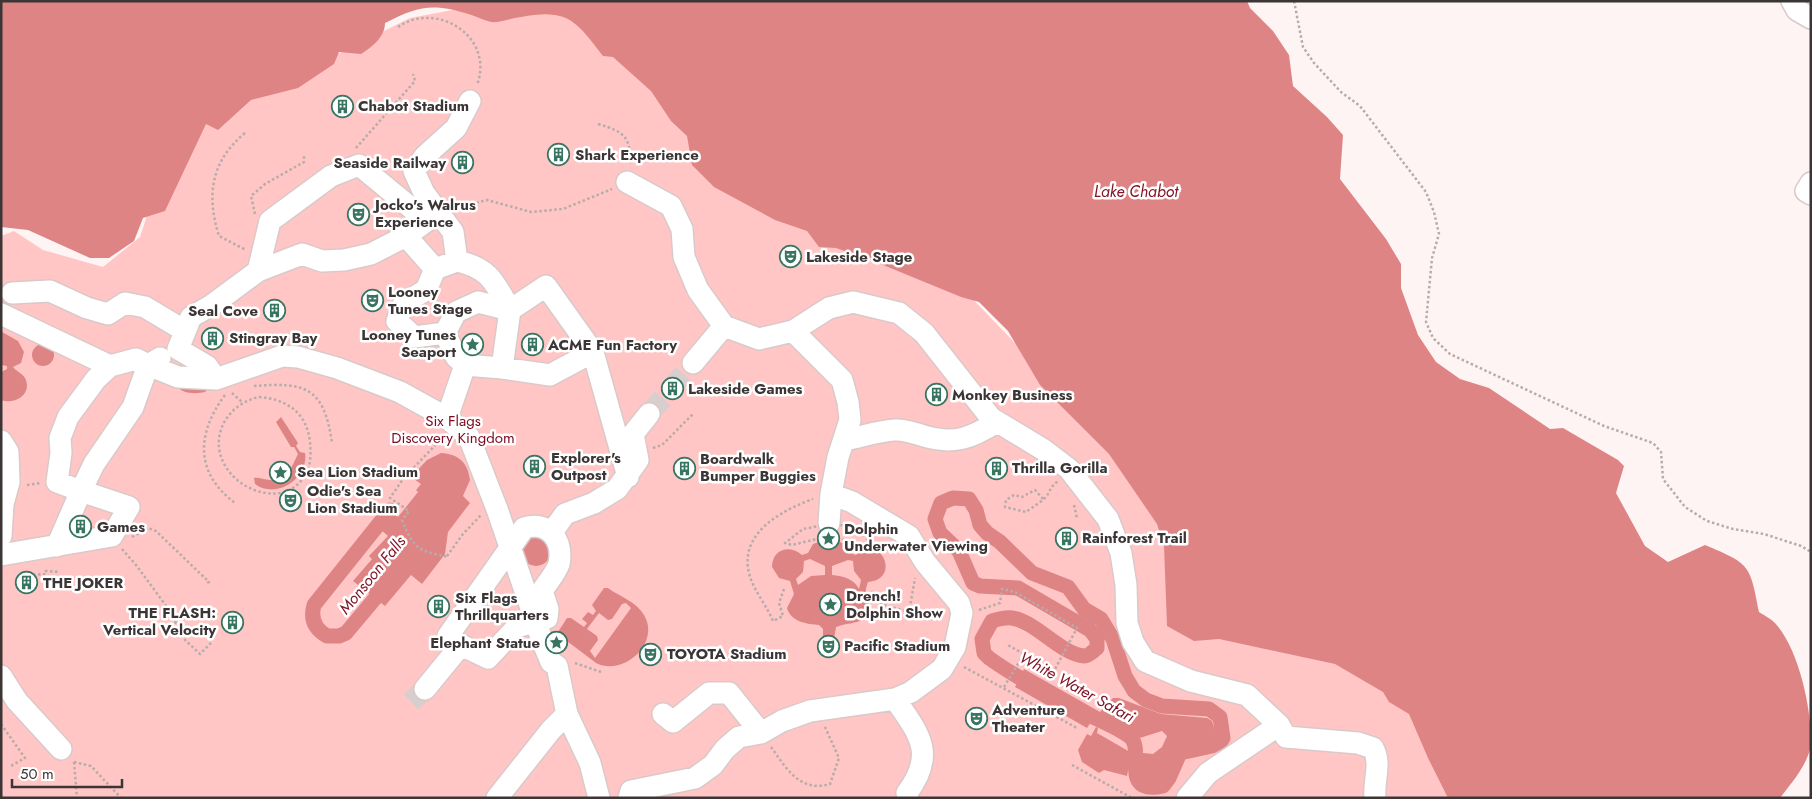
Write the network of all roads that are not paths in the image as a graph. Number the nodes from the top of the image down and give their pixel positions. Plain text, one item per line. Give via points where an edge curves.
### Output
1 (470, 101) road end
2 (627, 182) road end
3 (1811, 184) edge
4 (1811, 194) edge
5 (432, 217) junction
6 (406, 236) junction
7 (457, 261) junction
8 (435, 269) junction
9 (258, 270) junction
10 (12, 293) dead end
11 (510, 310) junction
12 (1, 314) edge
13 (724, 326) junction
14 (793, 331) junction
15 (445, 333) junction
16 (181, 340) junction
17 (592, 352) junction
18 (693, 363) tunnel mouth
19 (148, 365) junction
20 (465, 365) junction
21 (110, 366) junction
22 (502, 368) junction
23 (216, 378) junction
24 (649, 414) tunnel mouth
25 (450, 421) junction
26 (997, 422) junction
27 (845, 440) junction
28 (1, 441) edge
29 (628, 477) junction
30 (81, 491) junction
31 (831, 494) junction
32 (829, 523) dead end
33 (552, 532) junction
34 (1, 536) edge
35 (57, 546) junction
36 (509, 548) junction
37 (1, 555) edge
38 (534, 593) junction
39 (536, 622) junction
40 (461, 645) junction
41 (1, 676) edge
42 (424, 689) tunnel mouth
43 (895, 700) junction
44 (567, 714) junction
45 (663, 714) dead end
46 (1278, 725) junction
47 (761, 733) junction
48 (67, 755) road end
49 (497, 798) edge
50 (599, 798) edge
51 (629, 798) edge
52 (908, 798) edge
53 (1187, 798) edge
54 (1375, 798) edge

1 - 5 street via 456,128 425,156 414,171
2 - 13 street via 671,206 682,229 684,257 698,290
3 - 4 street via 1806,191
5 - 6 street
5 - 7 street via 453,232
5 - 9 street via 358,165 331,176 272,220
6 - 8 street
6 - 9 street via 371,254 322,260 302,254
7 - 8 street
7 - 11 street via 473,264 491,276
8 - 15 street via 426,290 404,303 397,321 414,337
9 - 16 street via 191,317
10 - 16 street via 50,291 108,314 125,303 145,306
11 - 15 street via 478,302 456,312
11 - 17 street via 546,286
11 - 22 street
12 - 21 street
13 - 14 street via 759,339
13 - 18 street
14 - 26 street via 829,308 853,302 898,313 924,334
14 - 27 street via 842,380 850,420
15 - 20 street via 456,357
16 - 19 street
16 - 23 street
17 - 22 street via 550,375
17 - 29 street
19 - 21 street via 136,359
19 - 23 street via 178,376
19 - 30 street via 133,407 94,464
20 - 22 street
20 - 25 street
21 - 30 street via 96,379 68,417 60,438 57,482
23 - 25 street via 282,356 298,357 400,392
24 - 29 street via 633,434 638,460
25 - 36 street via 469,437
26 - 27 street via 962,440 894,430
26 - 46 street via 1069,469 1108,519 1121,553 1127,623 1133,642 1145,661 1191,681 1247,696
27 - 31 street via 838,457
28 - 34 street via 8,452 10,482 3,504
29 - 33 street via 617,489 594,503 566,514
30 - 35 street
30 - 35 street via 129,507 114,538
31 - 32 street
31 - 43 street via 852,502 909,536 925,562 959,603 961,621 955,647 942,669
33 - 36 street via 534,525 524,528
33 - 38 street via 557,543 558,566
35 - 37 street
36 - 38 street
36 - 40 street via 448,636
38 - 39 street
39 - 40 street via 517,627 488,658
39 - 44 street via 551,662 557,666
40 - 42 street
41 - 48 street via 17,700
43 - 47 street via 817,710 782,720
43 - 52 street via 920,736 924,758 918,778 907,793
44 - 49 street
44 - 50 street via 590,763
45 - 47 street via 673,722 709,693 729,693
46 - 53 street via 1208,773
46 - 54 street via 1286,737 1358,743 1373,748 1378,757
47 - 51 street via 739,737 725,748 713,765 695,778 631,791

